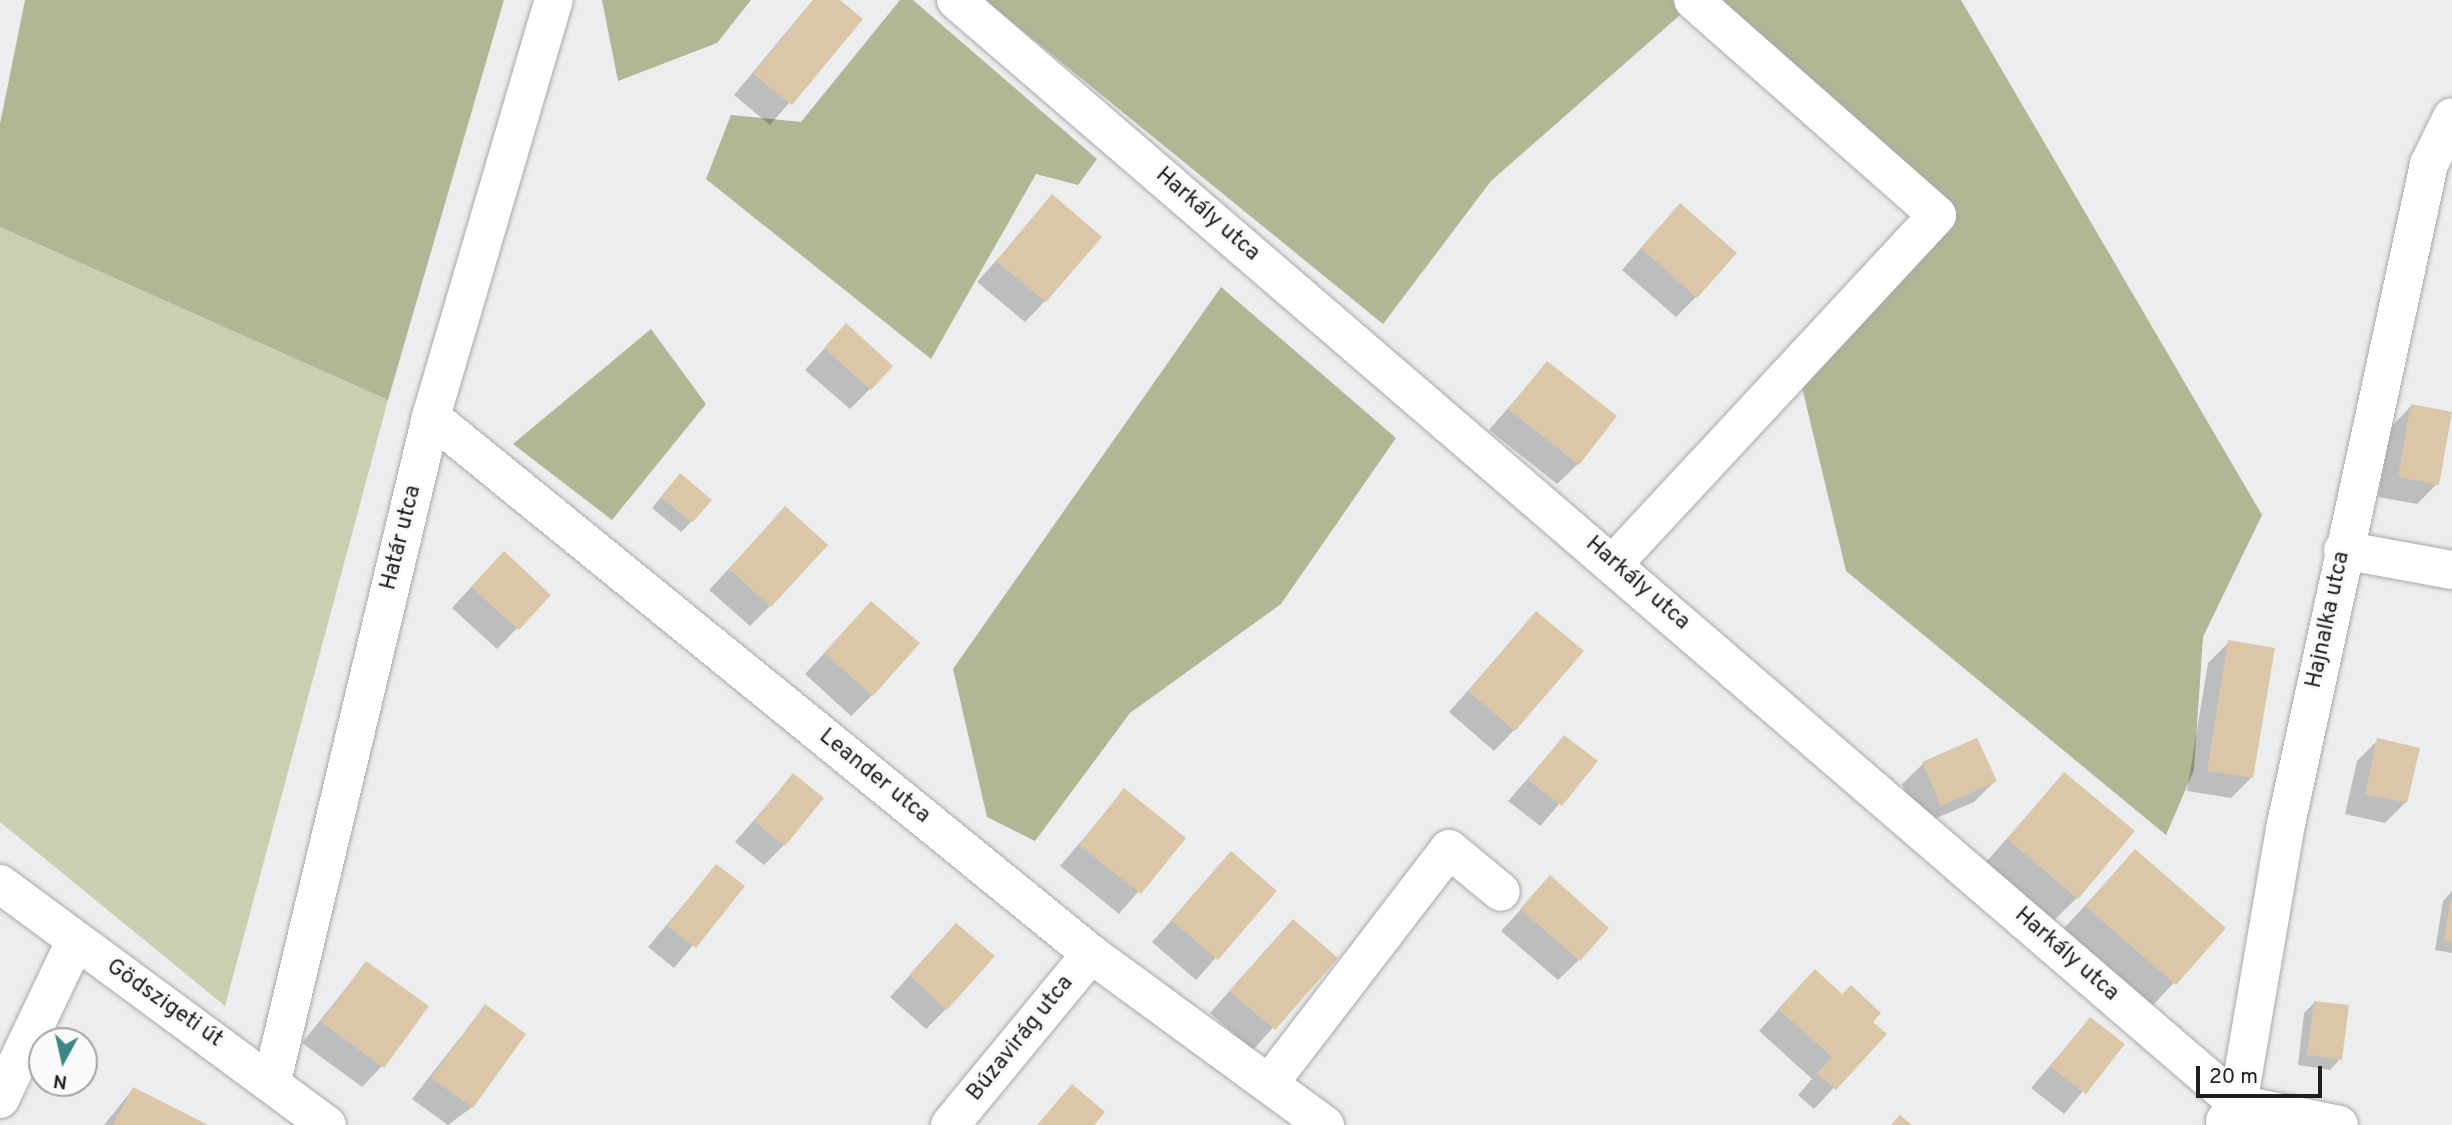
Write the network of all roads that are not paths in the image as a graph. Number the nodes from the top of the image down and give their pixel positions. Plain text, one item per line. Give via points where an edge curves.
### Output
1 (554, 0) edge
2 (956, 0) edge
3 (1693, 0) edge
4 (2452, 117) edge
5 (431, 416) junction
6 (2343, 550) junction
7 (1613, 564) junction
8 (2452, 570) edge
9 (0, 884) edge
10 (1500, 892) dead end
11 (75, 942) junction
12 (1091, 954) junction
13 (272, 1081) junction
14 (1271, 1081) junction
15 (0, 1099) edge
16 (2230, 1115) edge
17 (327, 1125) edge
18 (950, 1125) edge
19 (1325, 1125) edge
20 (2339, 1125) edge

1 - 5 street, Határ utca
2 - 7 street, Harkály utca
3 - 7 street via 1937,215
4 - 6 street, Hajnalka utca via 2429,164
5 - 12 street, Leander utca
5 - 13 street, Határ utca
6 - 8 street
6 - 16 street, Hajnalka utca
7 - 16 street, Harkály utca
9 - 11 street, Gödszigeti út
10 - 14 street via 1449,849
11 - 13 street, Gödszigeti út
11 - 15 street
12 - 14 street, Leander utca
12 - 18 street, Búzavirág utca
13 - 17 street, Gödszigeti út
14 - 19 street, Leander utca
16 - 20 street, Harkály utca

